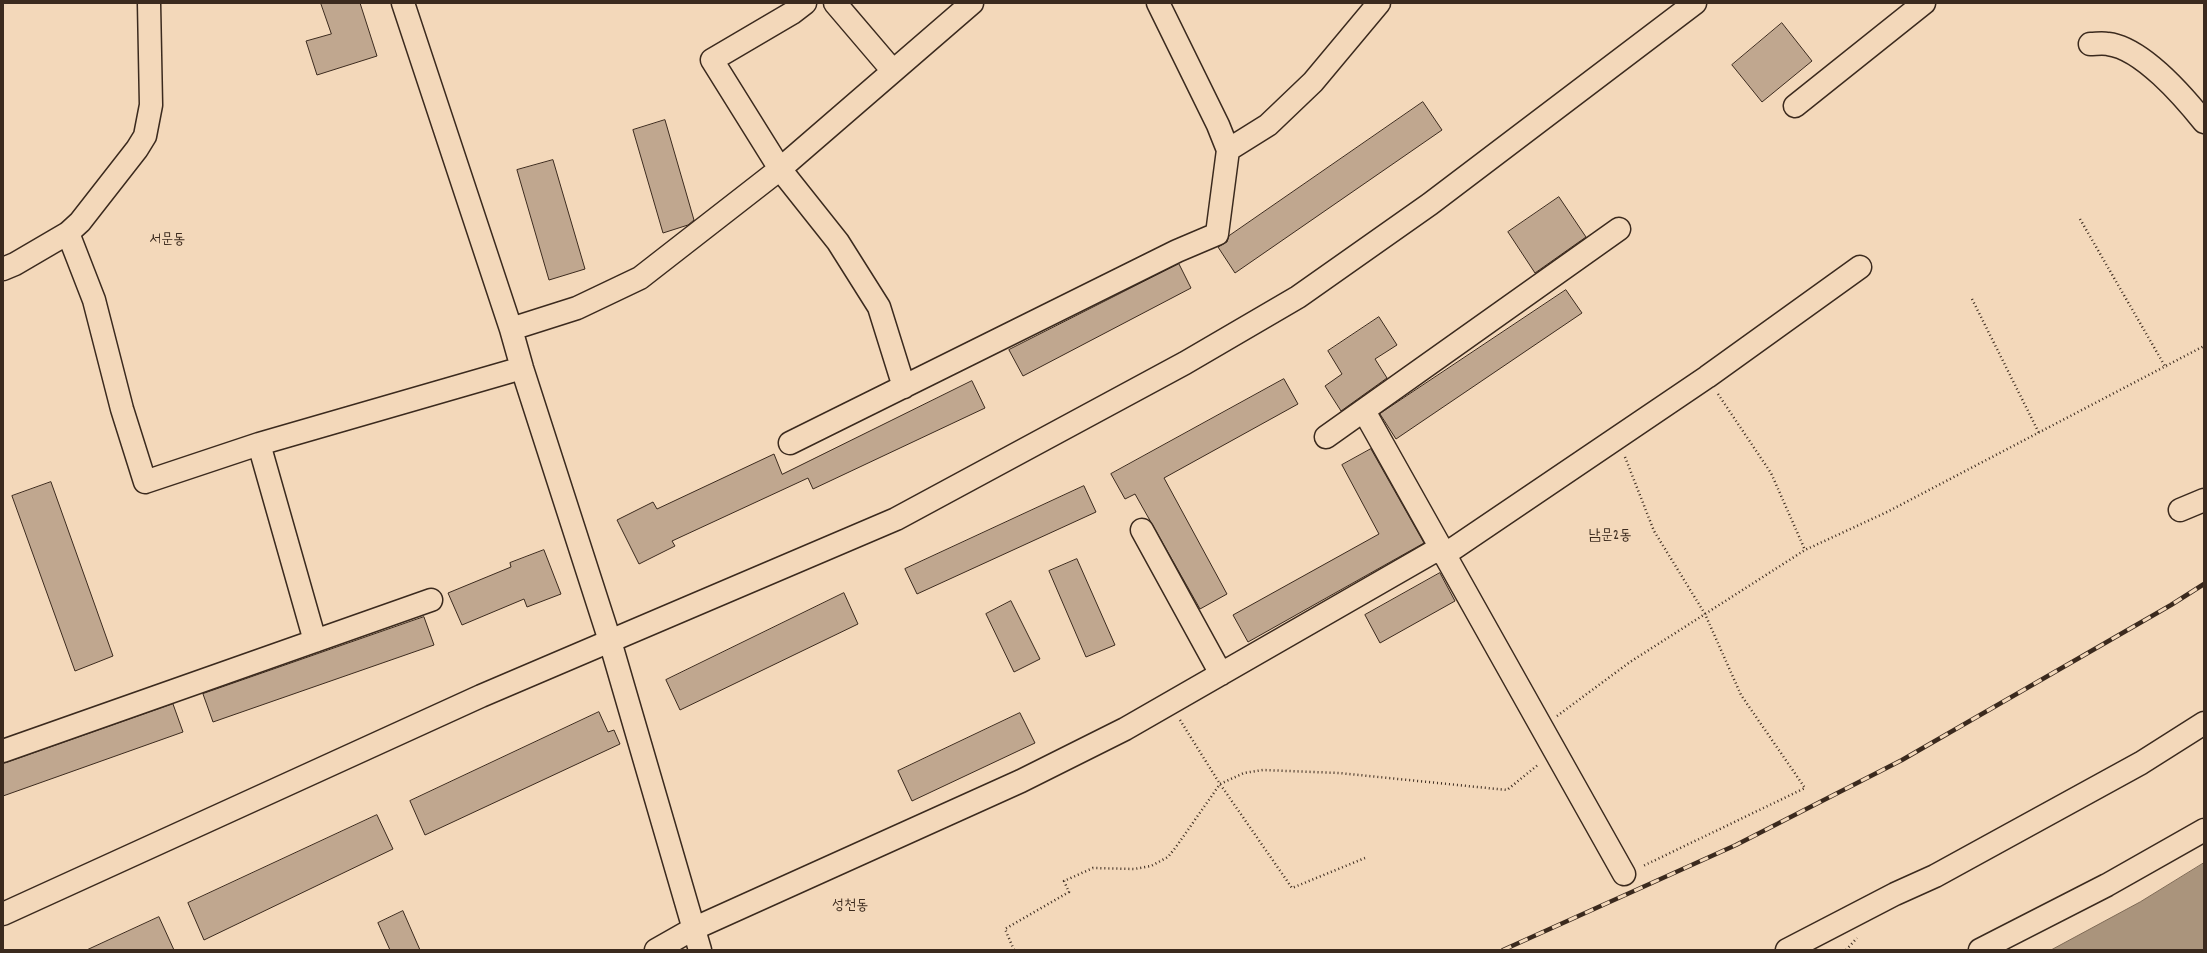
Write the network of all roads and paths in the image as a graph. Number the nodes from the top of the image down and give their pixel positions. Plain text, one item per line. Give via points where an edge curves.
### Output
1 (149, 3) edge
2 (403, 3) edge
3 (804, 3) edge
4 (835, 3) edge
5 (972, 3) edge
6 (1158, 3) edge
7 (1380, 3) edge
8 (1695, 3) edge
9 (1924, 3) edge
10 (2090, 44) dead end
11 (893, 71) junction
12 (1794, 106) dead end
13 (2204, 122) edge
14 (1228, 150) junction
15 (780, 170) junction
16 (2080, 219) dead end
17 (1619, 228) dead end
18 (68, 233) junction
19 (1860, 267) dead end
20 (3, 269) edge
21 (1972, 299) dead end
22 (511, 329) junction
23 (2204, 346) edge
24 (522, 368) junction
25 (2166, 368) junction
26 (1707, 376) junction
27 (904, 386) junction
28 (1364, 411) junction
29 (2039, 433) junction
30 (1326, 437) dead end
31 (1615, 438) junction
32 (790, 443) dead end
33 (259, 444) junction
34 (2204, 500) edge
35 (2180, 510) dead end
36 (1142, 530) dead end
37 (1805, 550) junction
38 (1442, 551) junction
39 (431, 600) dead end
40 (1705, 614) junction
41 (315, 641) junction
42 (610, 641) junction
43 (1221, 674) junction
44 (1170, 703) junction
45 (2204, 723) edge
46 (1542, 727) junction
47 (3, 751) edge
48 (1556, 751) junction
49 (1220, 784) junction
50 (2204, 830) edge
51 (1365, 858) dead end
52 (1624, 874) joint
53 (3, 914) edge
54 (693, 930) junction
55 (656, 950) edge
56 (700, 950) edge
57 (1014, 950) edge
58 (1787, 950) edge
59 (1980, 950) edge

1 - 18 street via 151,105 145,136 92,208
2 - 22 street
3 - 15 street via 792,13 712,60
4 - 11 street
5 - 11 street
6 - 14 street
7 - 14 street via 1313,82 1268,125
8 - 42 street via 1430,204 1298,297 1251,325 896,519
9 - 12 street
10 - 13 street via 2110,44 2137,55 2176,89
11 - 15 street
14 - 27 street via 1217,234 1170,254
15 - 22 street via 640,278 577,308
15 - 27 street via 838,242 879,307
16 - 25 path
17 - 28 street
18 - 20 street
18 - 33 street via 94,300 122,408 145,482
19 - 26 street
21 - 29 path
22 - 24 street
23 - 25 path
24 - 33 street
24 - 42 street
25 - 29 path
26 - 31 street
26 - 37 path via 1771,473
27 - 32 street
28 - 30 street
28 - 38 street
29 - 37 path via 1887,512
31 - 38 street
31 - 40 path via 1628,463 1654,531
33 - 41 street
34 - 35 street
36 - 43 street
37 - 40 path
38 - 43 street
38 - 46 street
39 - 41 street
40 - 46 path via 1630,662
40 - 52 path via 1741,695 1805,788
41 - 47 street
42 - 53 street via 481,696
42 - 54 street
43 - 44 street
44 - 49 path
44 - 54 street via 1125,729 1020,781
45 - 58 street via 2141,763 1935,876
46 - 48 street
48 - 49 path via 1507,790 1354,774 1263,770 1244,773
48 - 52 street
49 - 51 path via 1292,888
49 - 57 path via 1168,857 1144,868 1093,868 1064,881 1069,892 1005,929
50 - 59 street via 2108,885
54 - 55 street
54 - 56 street

